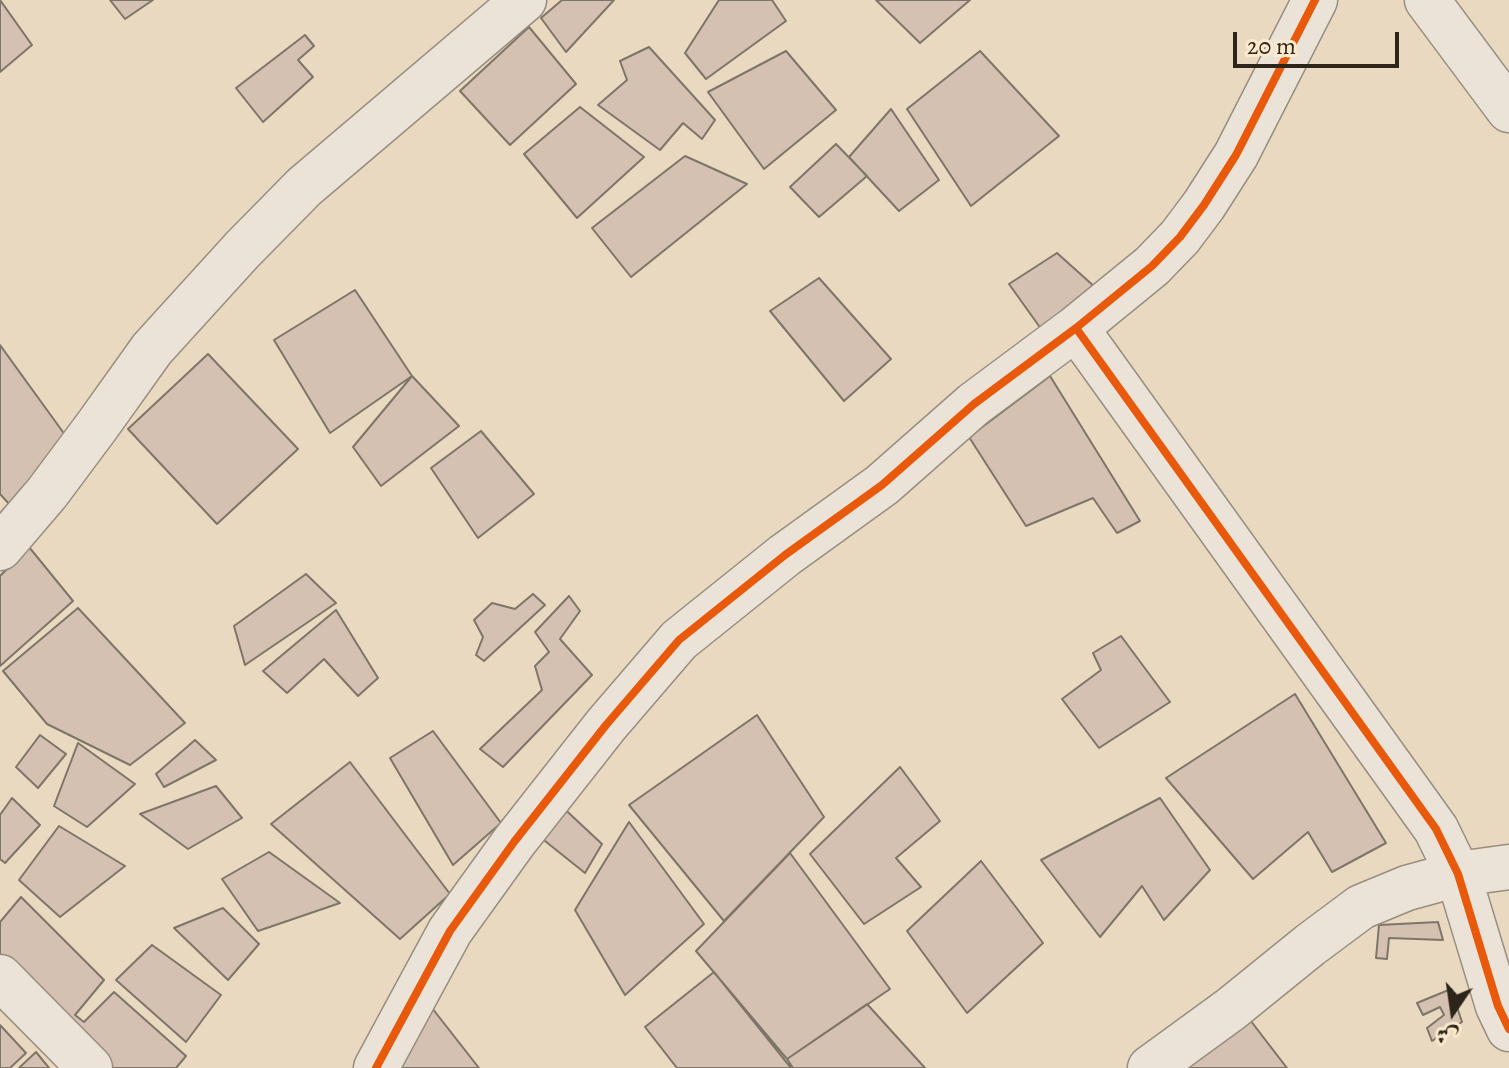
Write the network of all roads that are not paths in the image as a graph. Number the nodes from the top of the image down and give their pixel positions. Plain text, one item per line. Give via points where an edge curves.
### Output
1 (524, 0) edge
2 (1315, 0) edge
3 (1427, 0) edge
4 (1509, 110) edge
5 (1076, 328) junction
6 (0, 548) edge
7 (1509, 867) edge
8 (1458, 874) junction
9 (0, 977) edge
10 (1509, 1029) edge
11 (90, 1068) edge
12 (376, 1068) edge
13 (1150, 1068) edge

1 - 6 street via 304,187 242,250 152,349
2 - 5 street via 1242,144 1196,216 1152,266
3 - 4 street
5 - 8 street via 1436,829
5 - 12 street via 679,640 523,830 450,931
7 - 8 street
8 - 10 street
8 - 13 street via 1361,907
9 - 11 street

